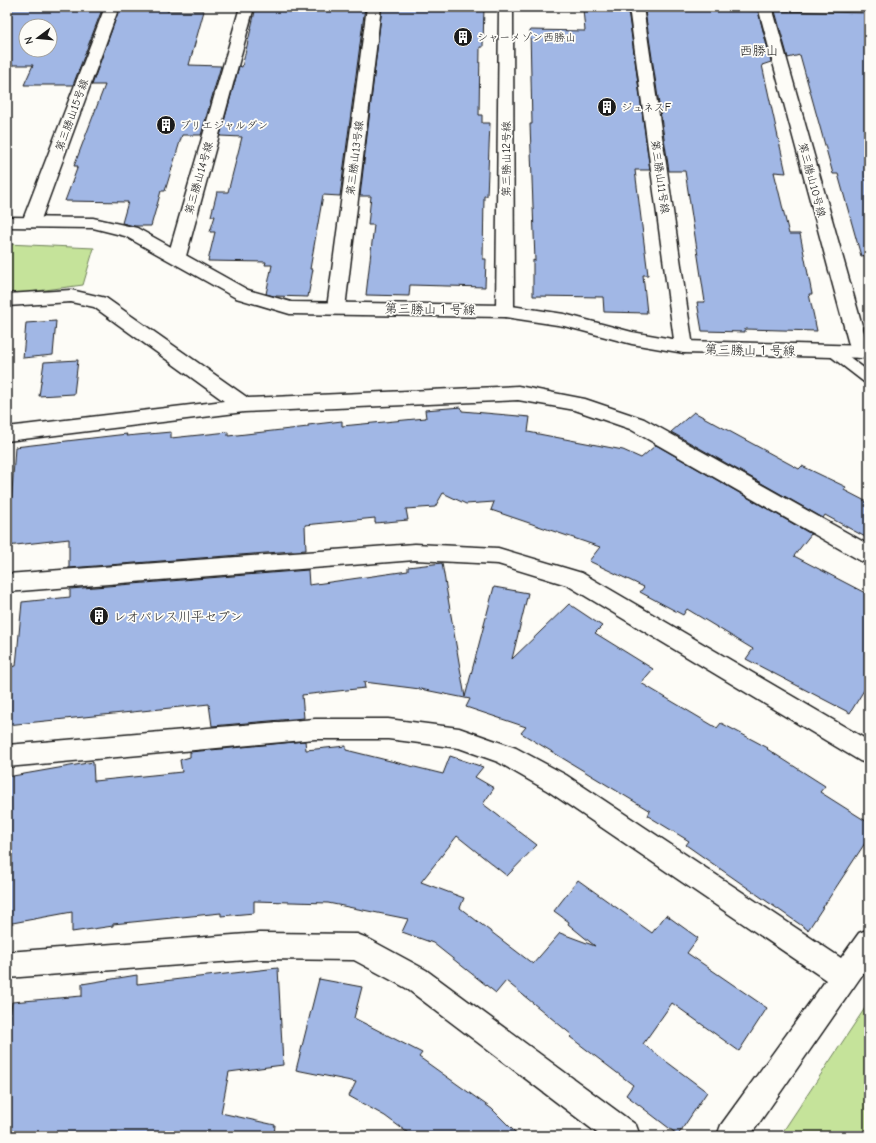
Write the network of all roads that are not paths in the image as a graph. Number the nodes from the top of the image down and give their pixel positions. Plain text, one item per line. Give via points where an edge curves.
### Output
1 (112, 7) edge
2 (247, 7) edge
3 (374, 7) edge
4 (506, 7) edge
5 (636, 7) edge
6 (765, 7) edge
7 (7, 222) edge
8 (32, 222) junction
9 (177, 256) junction
10 (7, 300) edge
11 (336, 308) junction
12 (505, 311) junction
13 (684, 347) junction
14 (834, 352) junction
15 (864, 352) edge
16 (869, 379) edge
17 (244, 405) junction
18 (7, 434) edge
19 (869, 555) edge
20 (7, 583) edge
21 (869, 754) edge
22 (7, 756) edge
23 (869, 942) edge
24 (7, 965) edge
25 (845, 977) junction
26 (625, 1136) edge
27 (732, 1136) edge

1 - 8 street, 第三勝山15号線
2 - 9 street, 第三勝山14号線
3 - 11 street, 第三勝山13号線
4 - 12 street, 第三勝山12号線
5 - 13 street, 第三勝山11号線
6 - 15 street, 第三勝山10号線
7 - 8 street, 第三勝山１号線
8 - 9 street, 第三勝山１号線 via 93,223 131,232
9 - 11 street, 第三勝山１号線 via 198,271 242,294 290,308
10 - 17 street via 71,296 100,302
11 - 12 street, 第三勝山１号線
12 - 13 street, 第三勝山１号線 via 564,320 632,338
13 - 14 street, 第三勝山１号線
14 - 15 street, 第三勝山１号線
14 - 16 lane
17 - 18 street
17 - 19 street via 518,393 578,404 637,424
20 - 21 street via 415,552 498,556 574,579
22 - 25 street via 315,729 388,729 459,738 507,756 557,783
23 - 25 street
24 - 26 street via 260,946 357,947 416,979
25 - 27 street

